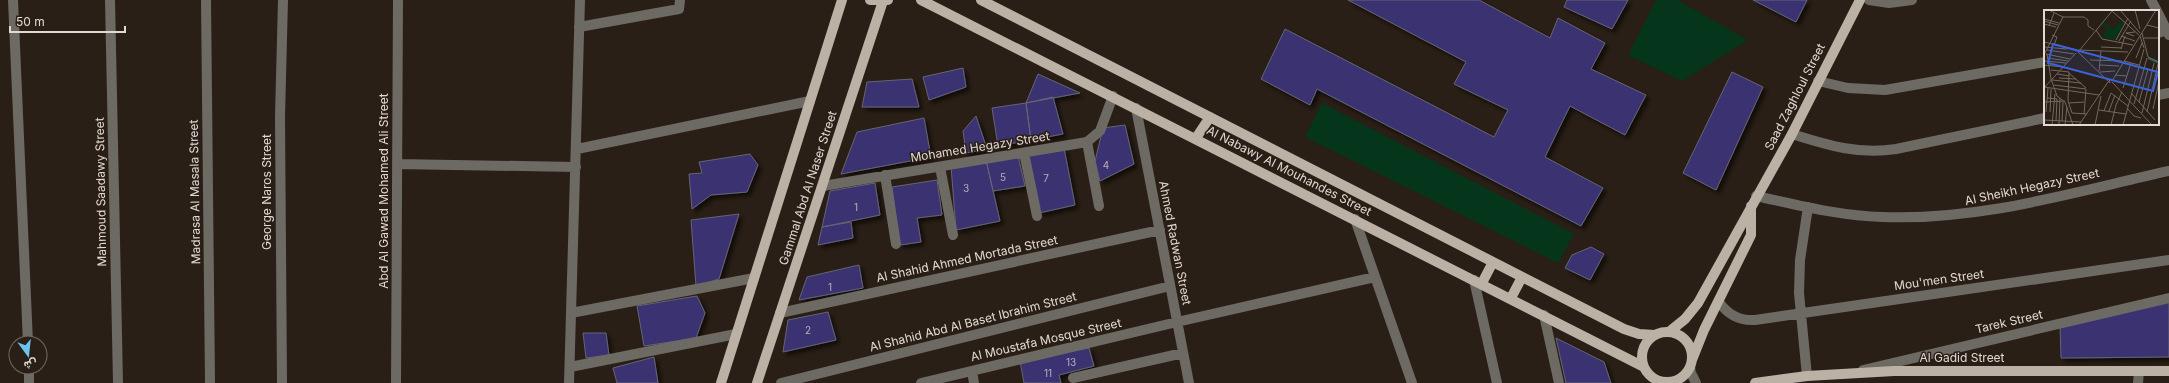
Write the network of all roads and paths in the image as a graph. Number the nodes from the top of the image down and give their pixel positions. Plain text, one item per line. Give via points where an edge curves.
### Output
1 (13, 0) edge
2 (110, 0) edge
3 (206, 0) edge
4 (283, 0) edge
5 (398, 0) edge
6 (580, 0) edge
7 (680, 0) edge
8 (842, 0) edge
9 (870, 0) edge
10 (921, 0) edge
11 (981, 0) edge
12 (1860, 0) edge
13 (1869, 0) edge
14 (1912, 0) edge
15 (2151, 0) edge
16 (886, 1) edge
17 (2157, 10) edge
18 (2159, 14) edge
19 (579, 27) junction
20 (2166, 32) edge
21 (2044, 62) edge
22 (1818, 82) junction
23 (2169, 93) edge
24 (2159, 95) edge
25 (1113, 96) junction
26 (810, 100) junction
27 (1136, 108) junction
28 (1210, 117) junction
29 (2044, 118) edge
30 (1792, 134) junction
31 (1196, 138) junction
32 (1087, 142) junction
33 (576, 149) junction
34 (1024, 153) junction
35 (397, 164) junction
36 (576, 167) junction
37 (940, 167) junction
38 (2169, 171) edge
39 (885, 175) junction
40 (823, 186) junction
41 (1756, 196) junction
42 (1099, 206) dead end
43 (1751, 206) junction
44 (1808, 207) junction
45 (1037, 216) dead end
46 (1355, 219) junction
47 (1160, 230) junction
48 (952, 235) dead end
49 (896, 244) dead end
50 (2169, 260) edge
51 (1493, 262) junction
52 (1375, 277) junction
53 (1522, 277) junction
54 (754, 278) junction
55 (1478, 282) junction
56 (1170, 286) junction
57 (1511, 298) junction
58 (2169, 298) edge
59 (1719, 302) junction
60 (571, 313) junction
61 (780, 313) junction
62 (1800, 314) junction
63 (1544, 315) junction
64 (1177, 322) junction
65 (1669, 332) junction
66 (736, 334) junction
67 (28, 335) edge
68 (1654, 336) junction
69 (1183, 354) junction
70 (570, 367) junction
71 (1645, 369) junction
72 (972, 371) junction
73 (1688, 371) edge
74 (2139, 371) junction
75 (2169, 371) edge
76 (1855, 372) junction
77 (1807, 376) junction
78 (1073, 378) dead end
79 (118, 383) edge
80 (210, 383) edge
81 (282, 383) edge
82 (396, 383) edge
83 (569, 383) edge
84 (721, 383) edge
85 (757, 383) edge
86 (781, 383) edge
87 (921, 383) edge
88 (974, 383) edge
89 (1189, 383) edge
90 (1412, 383) edge
91 (1497, 383) edge
92 (1559, 383) edge
93 (1647, 383) edge
94 (1696, 383) edge
95 (1755, 383) edge
96 (2138, 383) edge

1 - 67 street
2 - 79 street, Mahmoud Saadawy Street
3 - 80 street, Madrasa Al Masala Street
4 - 81 street, George Naros Street via 280,117
5 - 35 street, Abd Al Gawad Mohamed Ali Street
6 - 19 street
7 - 19 street via 679,9
8 - 26 main road, Gammal Abd Al Naser Street
9 - 16 main road
10 - 25 main road, Al Nabawy Al Mouhandes Street
11 - 28 main road, Al Nabawy Al Mouhandes Street
12 - 22 main road, Saad Zaghloul Street
13 - 14 street via 1889,3
15 - 17 street
16 - 40 main road, Gammal Abd Al Naser Street
18 - 20 street
19 - 33 street
21 - 22 street via 1885,90 1848,88
22 - 30 main road, Saad Zaghloul Street
23 - 24 street
25 - 27 main road, Al Nabawy Al Mouhandes Street
25 - 32 street via 1100,131
26 - 33 street
26 - 54 main road, Gammal Abd Al Naser Street
27 - 31 main road, Al Nabawy Al Mouhandes Street
27 - 47 street, Ahmed Radwan Street
28 - 31 main road
28 - 51 main road, Al Nabawy Al Mouhandes Street
29 - 30 street via 1872,152 1842,149
30 - 41 main road, Saad Zaghloul Street
31 - 46 main road, Al Nabawy Al Mouhandes Street
32 - 34 street, Mohamed Hegazy Street
32 - 42 street
33 - 36 street
34 - 37 street, Mohamed Hegazy Street
34 - 45 street
35 - 36 street
35 - 82 street, Abd Al Gawad Mohamed Ali Street
36 - 60 street
37 - 39 street, Mohamed Hegazy Street
37 - 48 street
38 - 44 street, Al Sheikh Hegazy Street via 2009,207 1949,216 1848,215
39 - 40 street, Mohamed Hegazy Street
39 - 49 street
40 - 61 main road, Gammal Abd Al Naser Street
41 - 43 main road, Saad Zaghloul Street
41 - 44 street, Al Sheikh Hegazy Street
43 - 59 main road, Saad Zaghloul Street via 1751,235
43 - 65 main road, Saad Zaghloul Street via 1698,303 1685,319
44 - 62 street via 1800,260
46 - 52 street
46 - 55 main road, Al Nabawy Al Mouhandes Street
47 - 56 street, Ahmed Radwan Street
47 - 61 street, Al Shahid Ahmed Mortada Street
50 - 62 street, Mou'men Street
51 - 53 main road, Al Nabawy Al Mouhandes Street
51 - 55 main road
52 - 64 street, Al Moustafa Mosque Street
52 - 90 street
53 - 57 main road
53 - 68 main road, Al Nabawy Al Mouhandes Street via 1624,329
54 - 60 street
54 - 66 main road, Gammal Abd Al Naser Street
55 - 57 main road, Al Nabawy Al Mouhandes Street
55 - 91 street
56 - 64 street, Ahmed Radwan Street
56 - 86 street, Al Shahid Abd Al Baset Ibrahim Street
57 - 63 main road, Al Nabawy Al Mouhandes Street
58 - 76 street, Tarek Street
59 - 62 street, Mou'men Street via 1729,314 1748,321
59 - 73 main road, Saad Zaghloul Street via 1704,330
60 - 70 street
61 - 85 main road, Gammal Abd Al Naser Street
62 - 77 street
63 - 71 main road, Al Nabawy Al Mouhandes Street
63 - 92 street
64 - 69 street, Ahmed Radwan Street
64 - 72 street, Al Moustafa Mosque Street
65 - 68 main road
65 - 73 main road via 1677,334 1689,344
66 - 70 street
66 - 84 main road, Gammal Abd Al Naser Street
68 - 71 main road via 1648,340 1642,353
69 - 78 street
69 - 89 street, Ahmed Radwan Street
70 - 83 street
71 - 73 main road via 1650,376 1662,382 1675,381
71 - 93 main road
72 - 87 street, Al Moustafa Mosque Street
72 - 88 street
73 - 94 street
74 - 75 main road, Al Gadid Street
74 - 76 main road, Al Gadid Street
74 - 96 street
76 - 77 main road, Al Gadid Street
77 - 95 main road, Al Gadid Street

